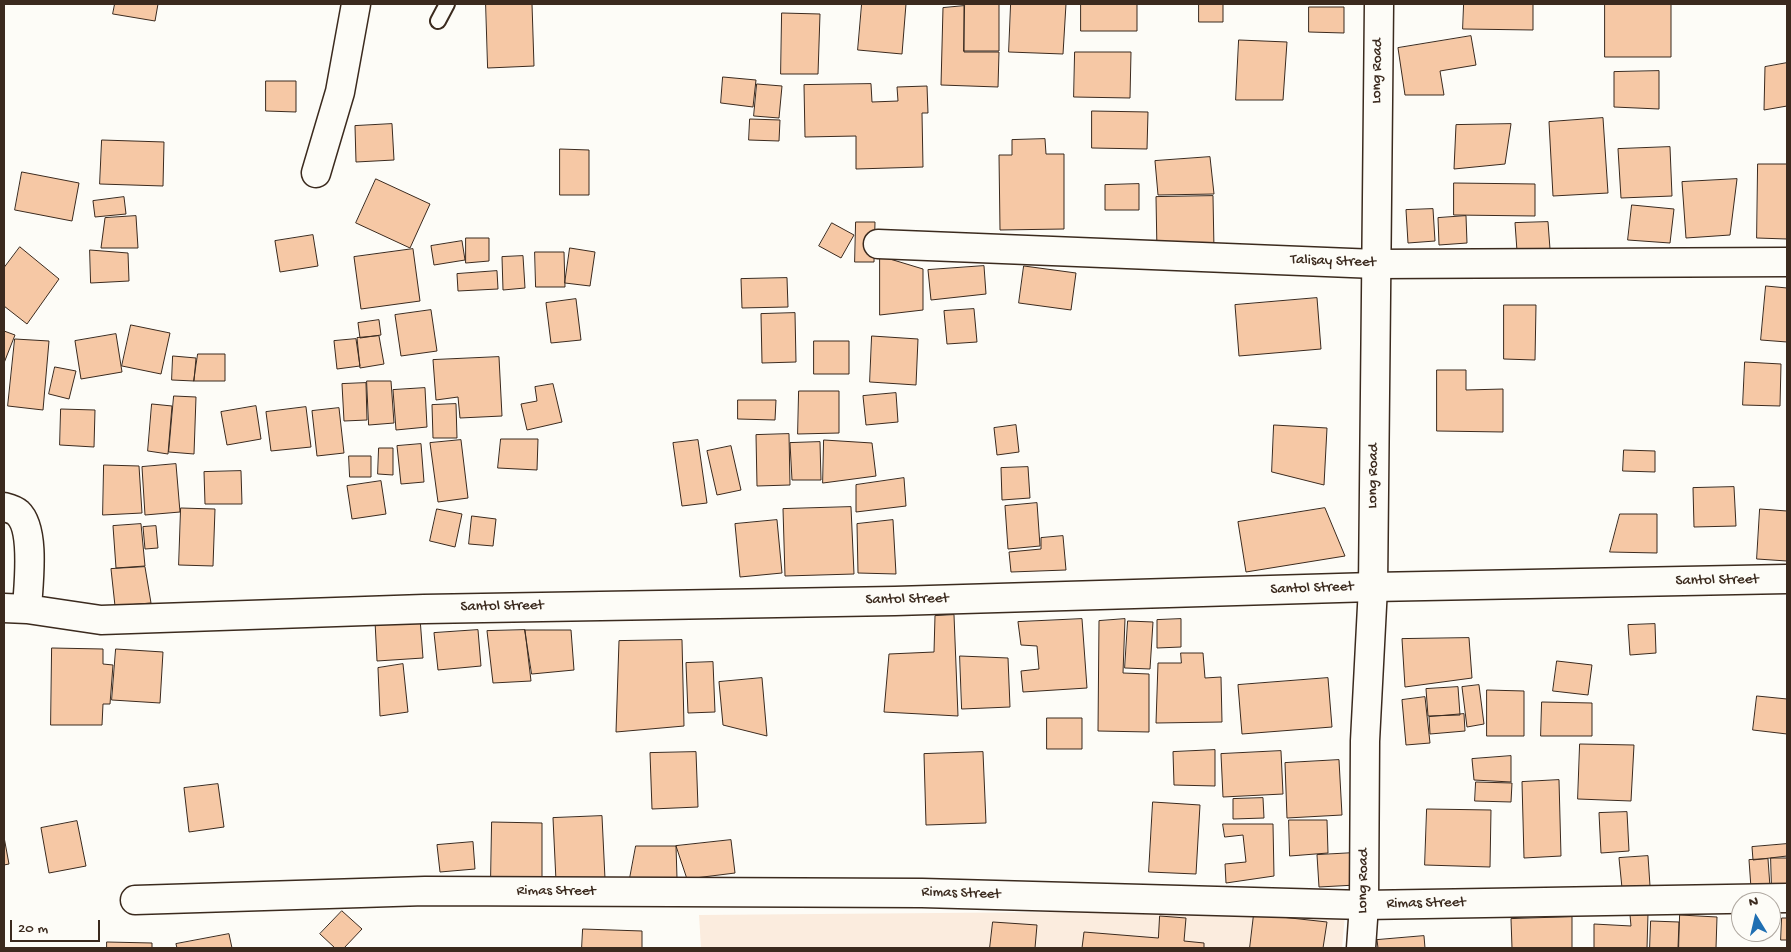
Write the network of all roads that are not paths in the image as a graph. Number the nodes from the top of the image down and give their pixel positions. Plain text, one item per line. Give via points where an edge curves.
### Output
1 (356, 4) edge
2 (447, 4) edge
3 (1379, 4) edge
4 (438, 21) dead end
5 (316, 173) dead end
6 (878, 244) dead end
7 (1787, 262) edge
8 (1376, 264) junction
9 (4, 507) edge
10 (1787, 579) edge
11 (1373, 587) junction
12 (15, 609) edge
13 (1787, 898) edge
14 (135, 900) dead end
15 (1364, 906) junction
16 (1361, 948) edge

1 - 5 street via 340,92
2 - 4 lane
3 - 8 street, Long Road
6 - 8 street, Talisay Street
7 - 8 street, Talisay Street
8 - 11 street, Long Road
9 - 12 street, Santol Street via 18,512 26,527 29,552
10 - 11 street, Santol Street
11 - 12 street, Santol Street via 895,601 424,608 101,620
11 - 15 street, Long Road via 1365,741
13 - 15 street, Rimas Street
14 - 15 street, Rimas Street via 424,891 932,893
15 - 16 street, Long Road

